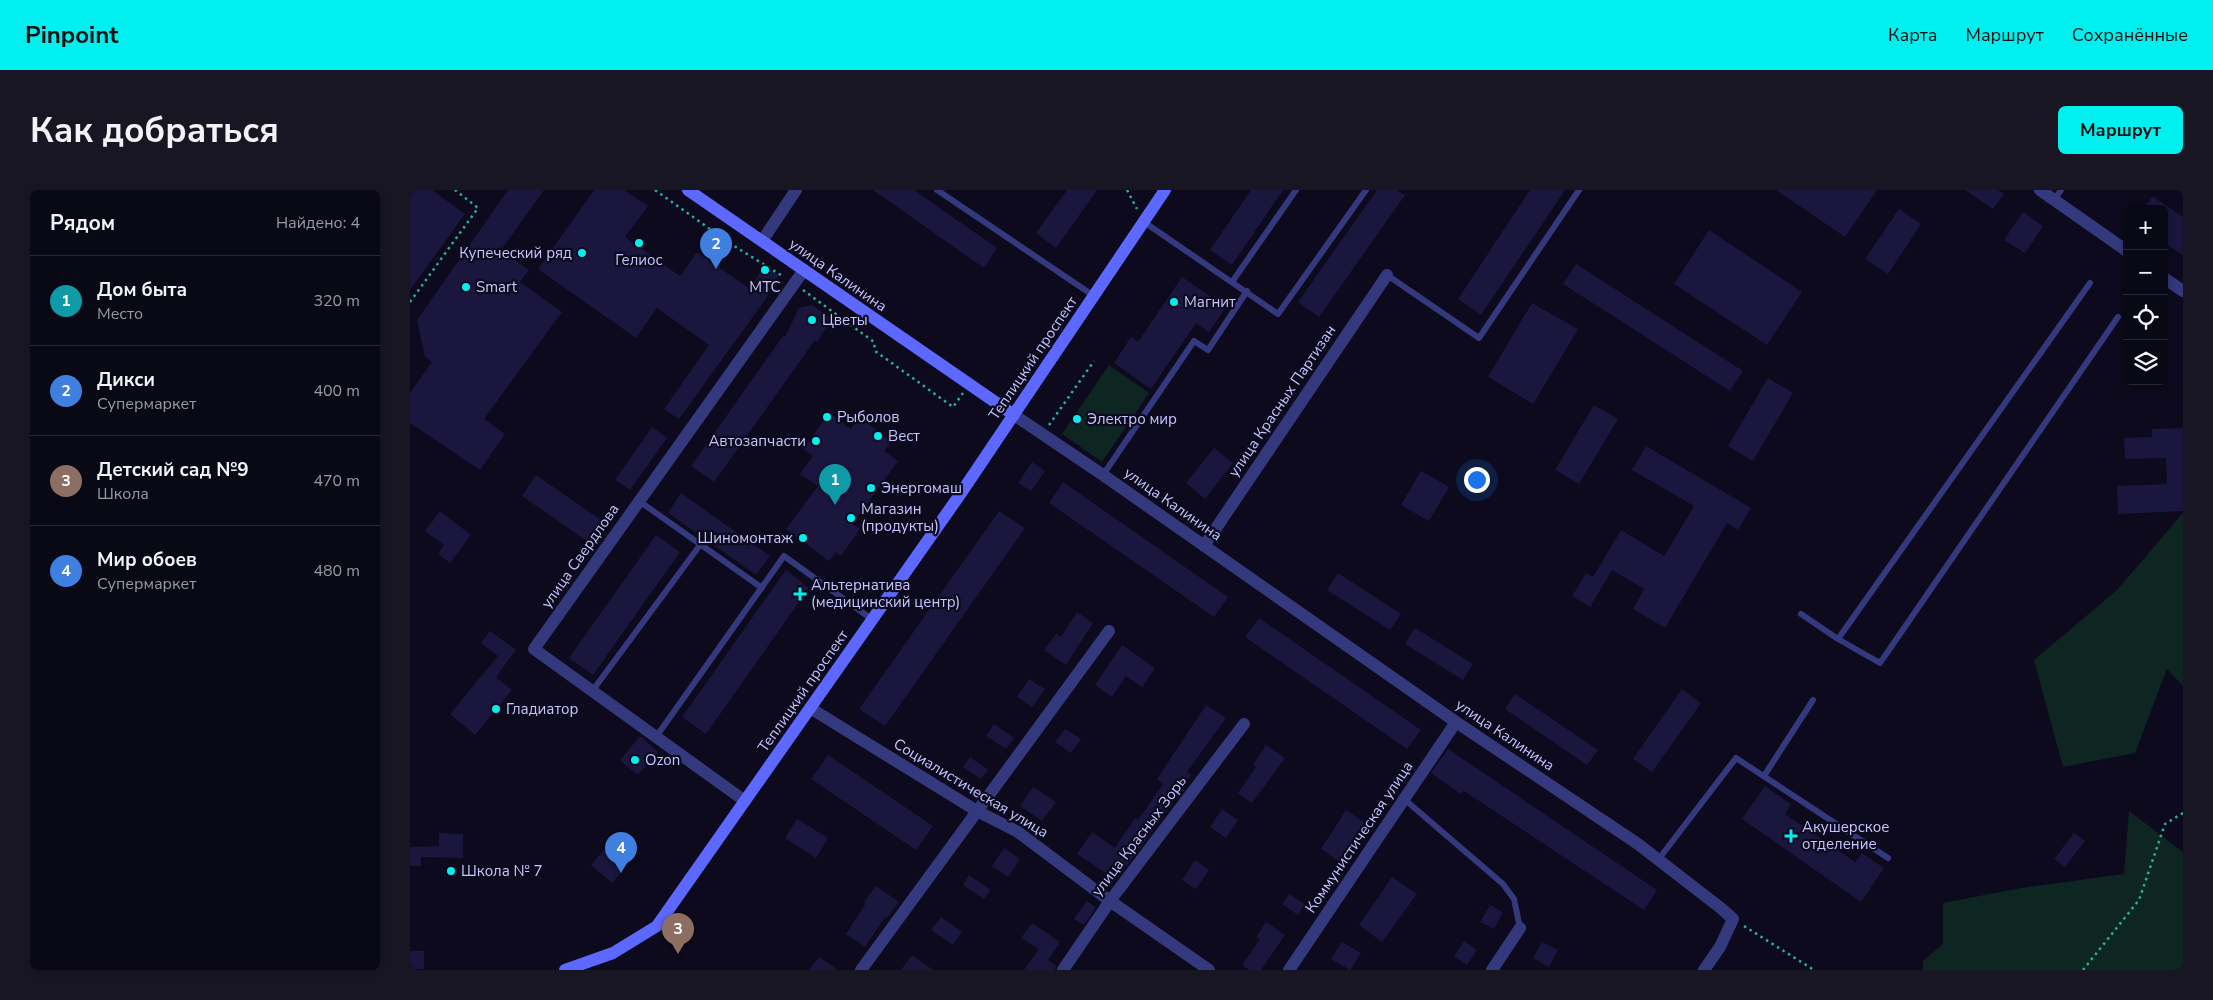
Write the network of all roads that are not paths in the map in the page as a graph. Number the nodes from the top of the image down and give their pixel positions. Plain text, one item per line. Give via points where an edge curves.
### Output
1 (688, 190) edge
2 (796, 190) edge
3 (937, 190) edge
4 (1165, 190) edge
5 (1296, 190) edge
6 (1366, 190) edge
7 (1579, 190) edge
8 (2040, 190) edge
9 (2057, 195) edge
10 (1144, 222) junction
11 (762, 241) junction
12 (2126, 250) edge
13 (804, 270) junction
14 (1387, 275) joint
15 (2168, 281) edge
16 (1232, 282) junction
17 (2090, 283) dead end
18 (1247, 291) junction
19 (2183, 291) edge
20 (1094, 296) junction
21 (2118, 317) dead end
22 (1014, 415) junction
23 (1103, 475) junction
24 (639, 501) junction
25 (700, 544) junction
26 (1204, 546) junction
27 (762, 588) junction
28 (1801, 614) dead end
29 (872, 620) junction
30 (1109, 631) dead end
31 (1838, 639) junction
32 (593, 690) junction
33 (1813, 700) dead end
34 (810, 708) junction
35 (1456, 722) junction
36 (1244, 724) dead end
37 (656, 737) junction
38 (1764, 776) junction
39 (1404, 799) junction
40 (744, 801) junction
41 (978, 811) junction
42 (1888, 858) dead end
43 (1658, 860) junction
44 (1110, 901) junction
45 (1520, 928) joint
46 (565, 970) edge
47 (861, 970) edge
48 (1063, 970) edge
49 (1209, 970) edge
50 (1288, 970) edge
51 (1492, 970) edge
52 (1704, 970) edge

1 - 11 main road, улица Калинина
2 - 11 street
3 - 20 lane
4 - 10 main road, Теплицкий проспект
5 - 16 lane
6 - 18 lane via 1278,314
7 - 14 lane via 1479,338
8 - 9 street
9 - 12 street
10 - 16 lane
10 - 20 main road, Теплицкий проспект
11 - 13 main road, улица Калинина
13 - 22 main road, улица Калинина
13 - 24 street, улица Свердлова
14 - 26 street, улица Красных Партизан
15 - 19 street
16 - 18 lane
17 - 31 lane
18 - 23 lane via 1208,350 1194,341
20 - 22 main road, Теплицкий проспект
21 - 31 lane via 1880,663
22 - 23 street, улица Калинина
22 - 29 main road, Теплицкий проспект
23 - 26 street, улица Калинина
24 - 25 lane
24 - 32 street, улица Свердлова via 534,649
25 - 27 lane
25 - 32 lane
26 - 35 street, улица Калинина
27 - 29 lane via 784,556
27 - 37 lane
28 - 31 lane
29 - 34 main road, Теплицкий проспект
30 - 41 street
32 - 37 street, улица Свердлова
33 - 38 lane
34 - 40 main road, Теплицкий проспект
34 - 41 street, Социалистическая улица
35 - 39 street, Коммунистическая улица
35 - 43 street, улица Калинина
36 - 44 street, улица Красных Зорь
37 - 40 street, улица Свердлова
38 - 42 lane
38 - 43 lane via 1736,758
39 - 45 lane via 1504,884 1514,899
39 - 50 street, Коммунистическая улица
40 - 46 main road, Теплицкий проспект via 657,926 613,953
41 - 44 street, Социалистическая улица via 1018,832
41 - 47 street
43 - 52 street, улица Калинина via 1733,919
44 - 48 street, улица Красных Зорь
44 - 49 street, Социалистическая улица
45 - 51 street

